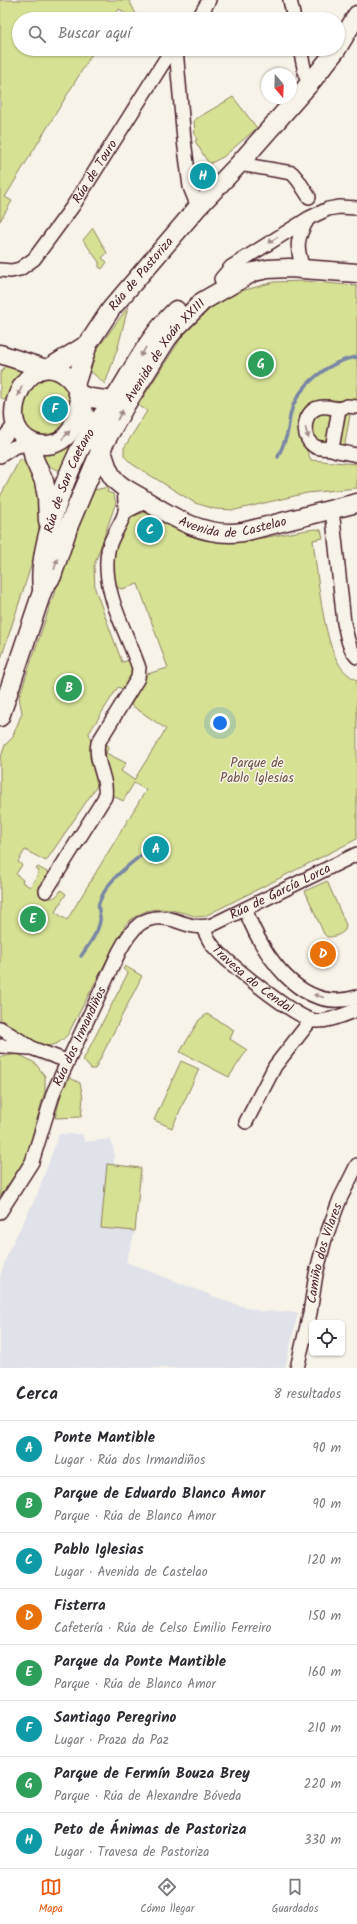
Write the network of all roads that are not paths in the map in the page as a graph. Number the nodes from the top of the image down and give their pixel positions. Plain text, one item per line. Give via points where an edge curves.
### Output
1 (209, 0) edge
2 (290, 0) edge
3 (202, 12) edge
4 (293, 12) edge
5 (357, 15) edge
6 (345, 35) edge
7 (168, 56) edge
8 (177, 56) edge
9 (302, 56) edge
10 (331, 56) edge
11 (311, 82) junction
12 (239, 164) junction
13 (309, 197) dead end
14 (198, 207) junction
15 (357, 208) edge
16 (309, 218) junction
17 (249, 255) junction
18 (303, 268) junction
19 (0, 270) edge
20 (357, 273) edge
21 (250, 274) junction
22 (221, 279) junction
23 (88, 344) junction
24 (0, 354) edge
25 (47, 368) junction
26 (78, 393) junction
27 (113, 401) junction
28 (0, 408) edge
29 (357, 408) edge
30 (339, 409) junction
31 (15, 424) junction
32 (90, 433) junction
33 (31, 443) junction
34 (332, 448) junction
35 (0, 449) edge
36 (101, 449) junction
37 (357, 455) edge
38 (0, 456) edge
39 (39, 468) junction
40 (77, 482) junction
41 (121, 485) junction
42 (147, 501) junction
43 (357, 504) edge
44 (332, 509) junction
45 (125, 512) junction
46 (57, 535) junction
47 (357, 657) edge
48 (0, 717) edge
49 (357, 854) edge
50 (46, 891) dead end
51 (245, 909) junction
52 (202, 928) junction
53 (357, 997) edge
54 (357, 1010) edge
55 (311, 1020) junction
56 (0, 1028) edge
57 (0, 1046) edge
58 (30, 1048) junction
59 (0, 1052) edge
60 (67, 1061) junction
61 (246, 1122) dead end
62 (357, 1165) edge
63 (0, 1212) edge
64 (297, 1368) edge

1 - 3 street
2 - 4 street
5 - 6 street, Rúa de Pastoriza
7 - 19 street, Rúa de Touro via 72,206 34,259 20,270
8 - 14 street via 190,187
9 - 11 street via 306,77
10 - 11 street, Rúa de Pastoriza
11 - 12 street, Rúa de Pastoriza
12 - 13 street via 292,173
12 - 14 street, Rúa de Pastoriza
14 - 23 street, Rúa de Pastoriza via 134,280
15 - 16 street via 334,208
16 -> 17 street
16 - 18 street via 298,240 298,253
17 - 21 street
17 - 22 street via 231,267
18 - 20 street, Avenida de Xoán XXIII
18 - 21 street, Avenida de Xoán XXIII via 279,268
21 - 22 street, Avenida de Xoán XXIII
36 -> 21 street, Avenida de Xoán XXIII via 125,406 175,329 203,301
22 -> 27 street, Avenida de Xoán XXIII via 200,290 165,321
23 - 25 street, Rúa de Pastoriza
23 - 26 street, Rúa de Pastoriza
24 - 25 street
25 - 26 street via 67,376
25 -> 31 street via 28,378 19,393 14,413
26 - 27 street via 90,398
26 - 32 street
33 -> 26 street via 52,445 63,439 74,426
27 - 32 street, Avenida de Xoán XXIII
28 - 31 street
29 - 30 street via 347,406
30 - 34 street
30 -> 34 street via 322,406 315,409 306,420 305,432 310,442 317,447
31 - 33 street
31 - 35 street via 3,439
32 - 36 street
32 - 40 street, Rúa de San Caetano via 79,450
33 - 38 street via 14,447
33 - 39 street via 34,459
34 - 37 street
36 - 40 street, Rúa de San Caetano
36 - 41 street via 106,466
39 - 40 street
39 - 46 street
40 - 41 street via 102,481
40 - 46 street, Rúa de San Caetano
41 - 42 street, Avenida de Castelao
41 - 45 street
42 - 44 street, Avenida de Castelao via 188,525 227,533 252,530
42 - 45 street
43 - 44 street, Avenida de Castelao
44 - 47 street via 344,624 348,641
45 - 50 street via 110,544 106,563 112,596 139,668 138,678 96,750 106,789 105,796
46 - 48 street, Rúa de San Caetano via 52,576 43,588
49 - 51 street, Rúa de García Lorca
51 - 52 street, Rúa de García Lorca
53 -> 51 street via 339,1000 315,996 290,981 270,958
52 - 55 street, Travesa do Cendal via 212,945 232,965 262,989
52 - 60 street, Rúa dos Irmandiños via 157,918 137,925 128,934
54 - 55 street via 322,1021
55 - 61 street via 275,1066
56 - 58 street
57 - 58 street
58 - 59 street
58 - 60 street
60 - 63 street, Rúa dos Irmandiños via 54,1091 32,1162
62 - 64 street, Camiño dos Vilares via 325,1238

